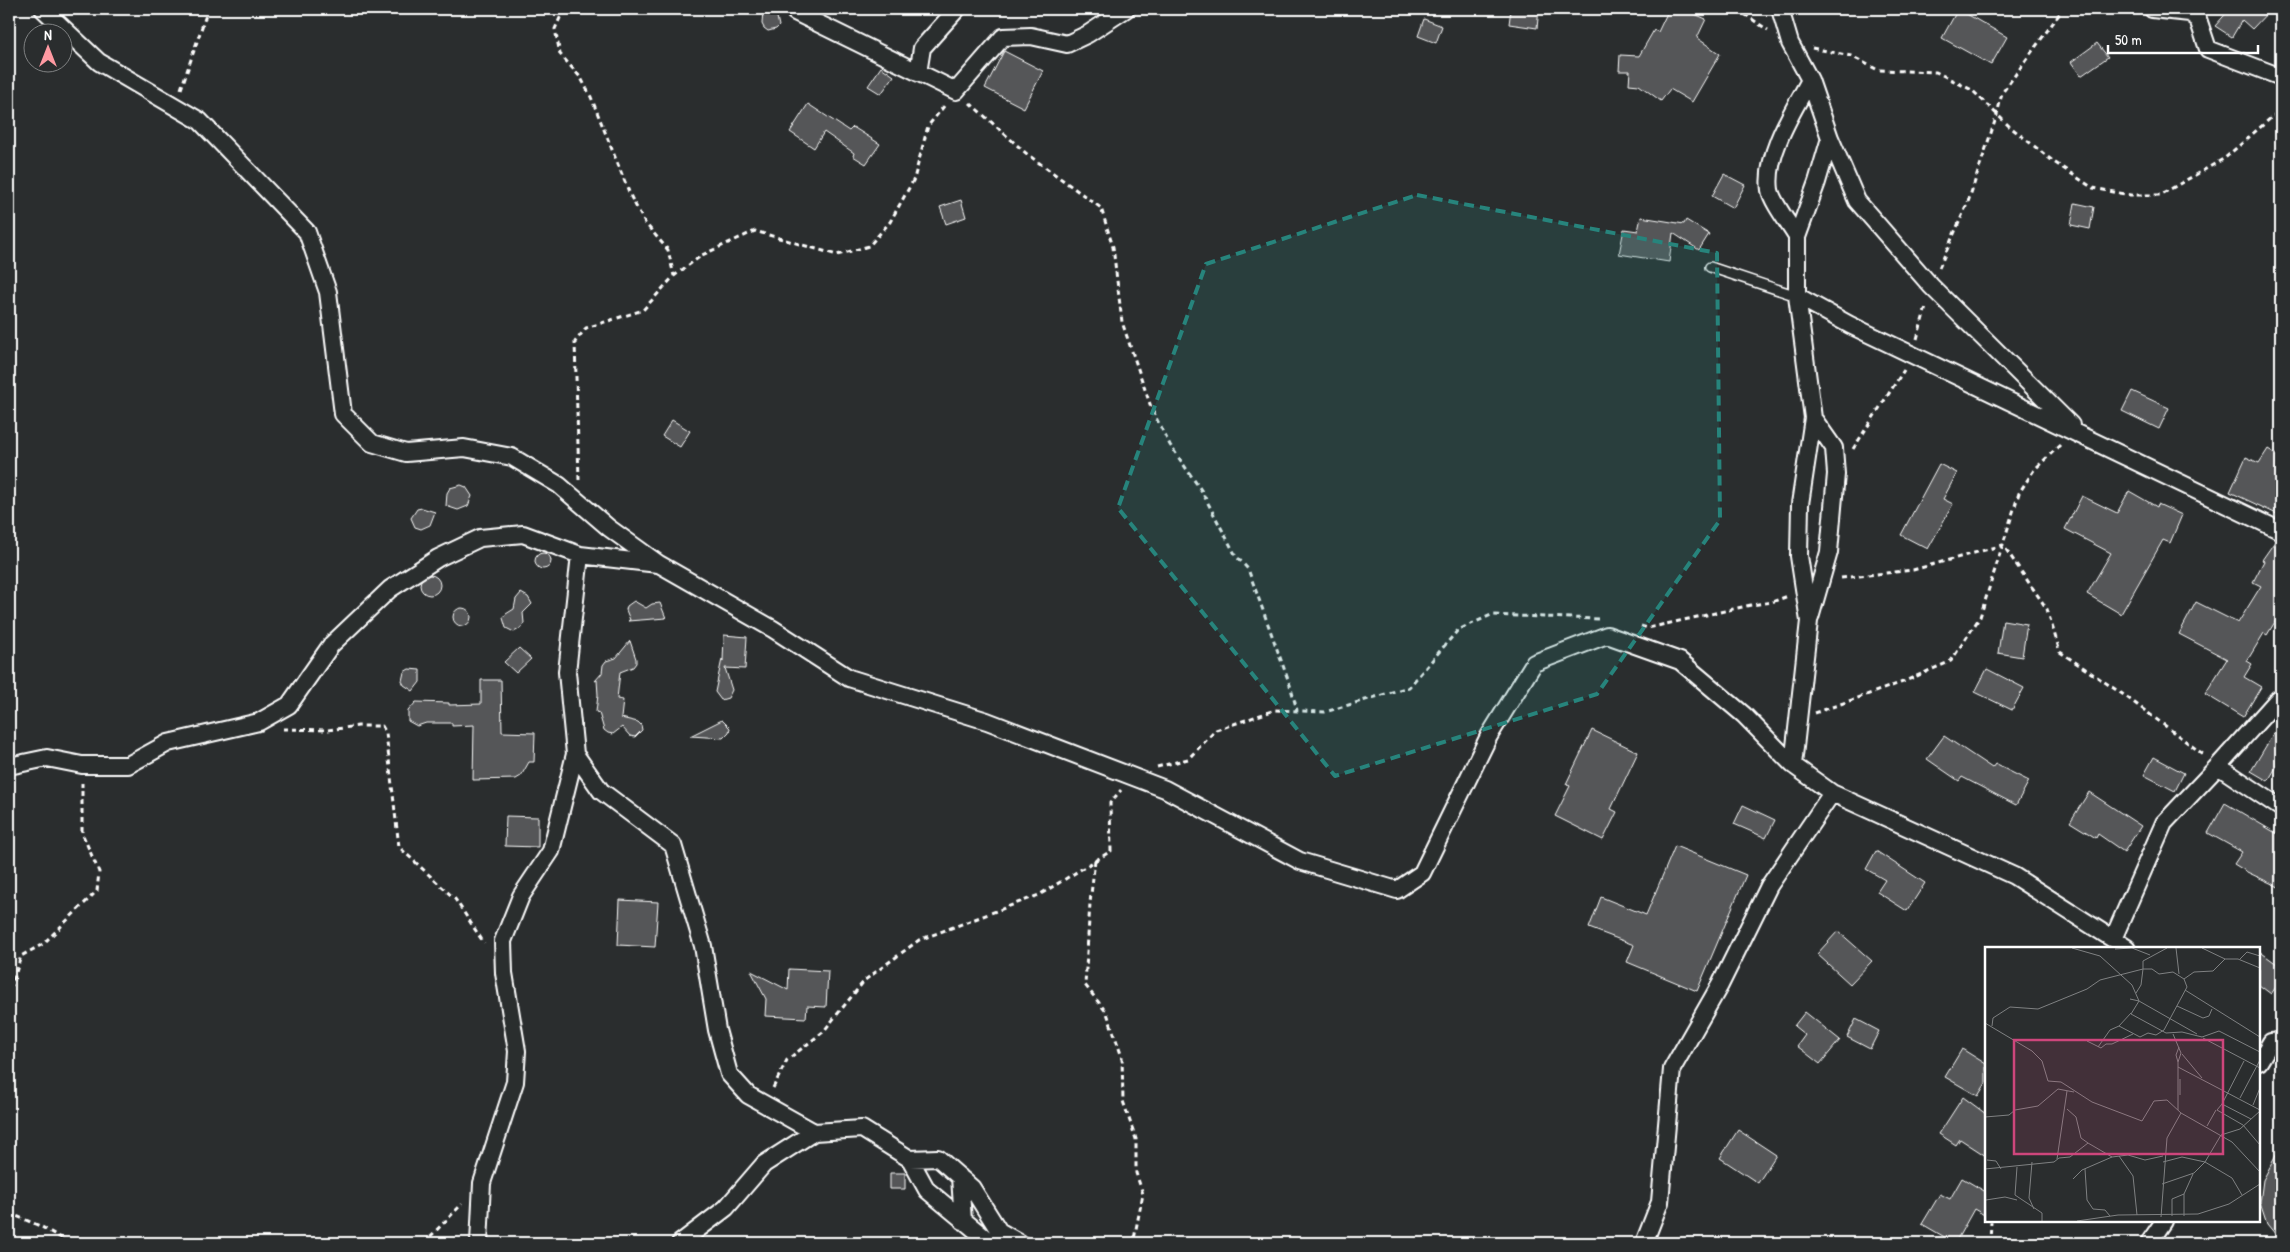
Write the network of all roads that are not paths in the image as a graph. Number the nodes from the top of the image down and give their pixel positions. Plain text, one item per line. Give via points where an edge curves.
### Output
1 (43, 9) edge
2 (957, 9) edge
3 (1126, 9) edge
4 (1780, 9) edge
5 (2152, 9) edge
6 (795, 12) dead end
7 (918, 73) junction
8 (2281, 77) edge
9 (1810, 80) junction
10 (1830, 138) junction
11 (1796, 237) junction
12 (1710, 267) dead end
13 (1797, 296) junction
14 (1813, 418) junction
15 (2080, 434) junction
16 (2281, 531) edge
17 (580, 555) junction
18 (659, 564) junction
19 (1809, 621) junction
20 (2281, 697) edge
21 (575, 754) junction
22 (1793, 765) junction
23 (9, 766) edge
24 (2218, 766) junction
25 (1832, 793) junction
26 (2281, 808) edge
27 (2113, 939) junction
28 (2125, 947) edge
29 (2273, 1041) edge
30 (2260, 1060) edge
31 (814, 1132) junction
32 (910, 1159) junction
33 (960, 1177) junction
34 (963, 1221) junction
35 (2163, 1222) edge
36 (479, 1243) edge
37 (680, 1243) edge
38 (991, 1243) edge
39 (1020, 1243) edge
40 (1644, 1243) edge
41 (2150, 1243) edge

1 - 18 street via 99,62 200,121 307,232 328,292 343,414 372,443 406,453 464,448 512,457 559,485
2 - 7 street via 922,48
3 - 7 street via 1067,44 1032,36 1003,37 956,91
4 - 9 street via 1790,43
5 - 8 street via 2190,13 2198,19 2208,49
6 - 7 street
9 - 10 street
9 - 11 street via 1770,164 1770,192
10 - 11 street via 1818,182
10 - 15 street via 1857,201 1931,286
11 - 13 street
12 - 13 lane
13 - 14 street
13 - 15 street via 1850,325
14 - 19 street via 1800,504 1799,556
14 - 19 street via 1834,448 1836,474 1829,552
15 - 16 street
17 - 18 street
17 - 21 street via 567,672
17 - 23 street via 523,534 480,538 438,558 390,589 331,645 289,705 258,722 168,743 128,765 82,765 47,758
18 - 22 street via 849,678 987,721 1165,789 1300,861 1397,890 1422,873 1489,736 1534,663 1607,635 1680,661 1744,715
19 - 22 street
20 - 24 street
21 - 31 street via 601,791 673,845 702,946 717,1030 729,1074 748,1095
21 - 36 street via 551,851 521,896 503,941 504,973 518,1050 515,1082 482,1183
22 - 25 street
24 - 26 street
24 - 27 street via 2164,823
25 - 27 street via 2014,876
25 - 40 street via 1769,886 1720,984 1672,1068 1660,1202
27 - 28 street
29 - 30 street
31 - 32 street via 862,1129
31 - 37 street via 764,1164 726,1208
32 - 33 street via 938,1158
32 - 34 street via 926,1190
33 - 34 street
33 - 39 street via 972,1188 999,1231
34 - 38 street
35 - 41 street

